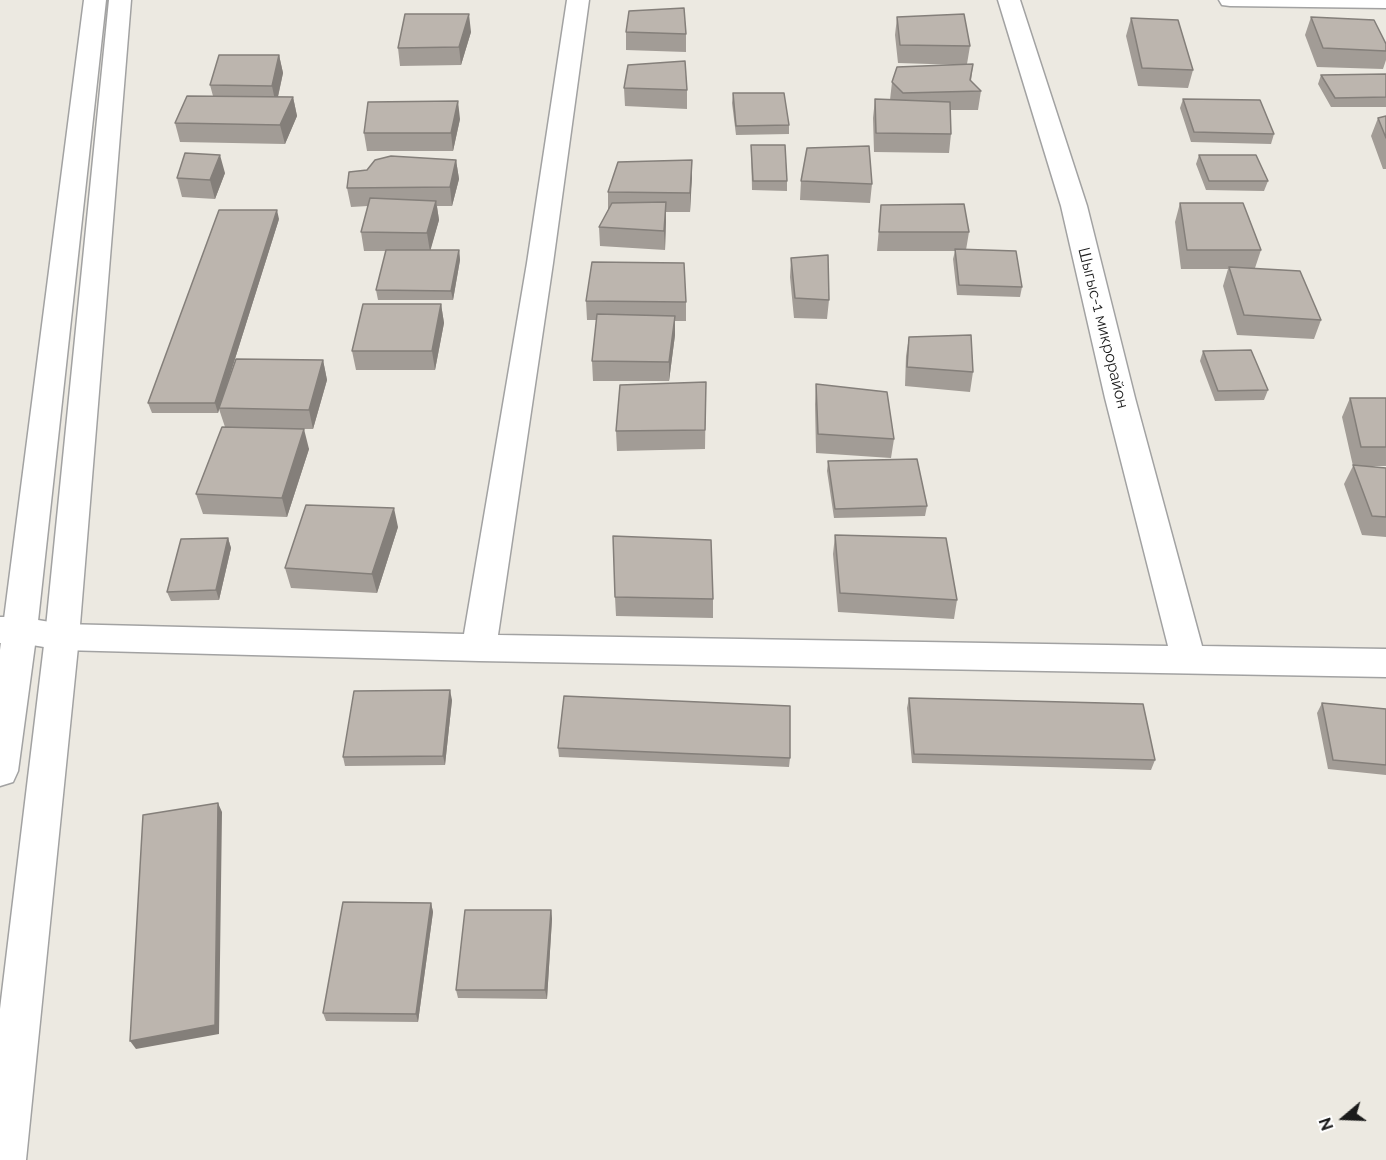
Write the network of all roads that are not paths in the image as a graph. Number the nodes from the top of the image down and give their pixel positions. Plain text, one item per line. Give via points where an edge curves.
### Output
1 (95, 0) edge
2 (120, 0) edge
3 (578, 0) edge
4 (1009, 0) edge
5 (1230, 0) edge
6 (1386, 2) edge
7 (10, 630) edge
8 (62, 637) junction
9 (479, 648) junction
10 (1188, 658) junction
11 (1386, 663) edge
12 (0, 771) edge
13 (4, 1160) edge

1 - 7 street
2 - 8 street
3 - 9 street
4 - 10 street, Шыгыс-1 микрорайон via 1074,207
5 - 6 street
7 - 8 street
7 - 12 street
8 - 9 street
8 - 13 street
9 - 10 street
10 - 11 street

